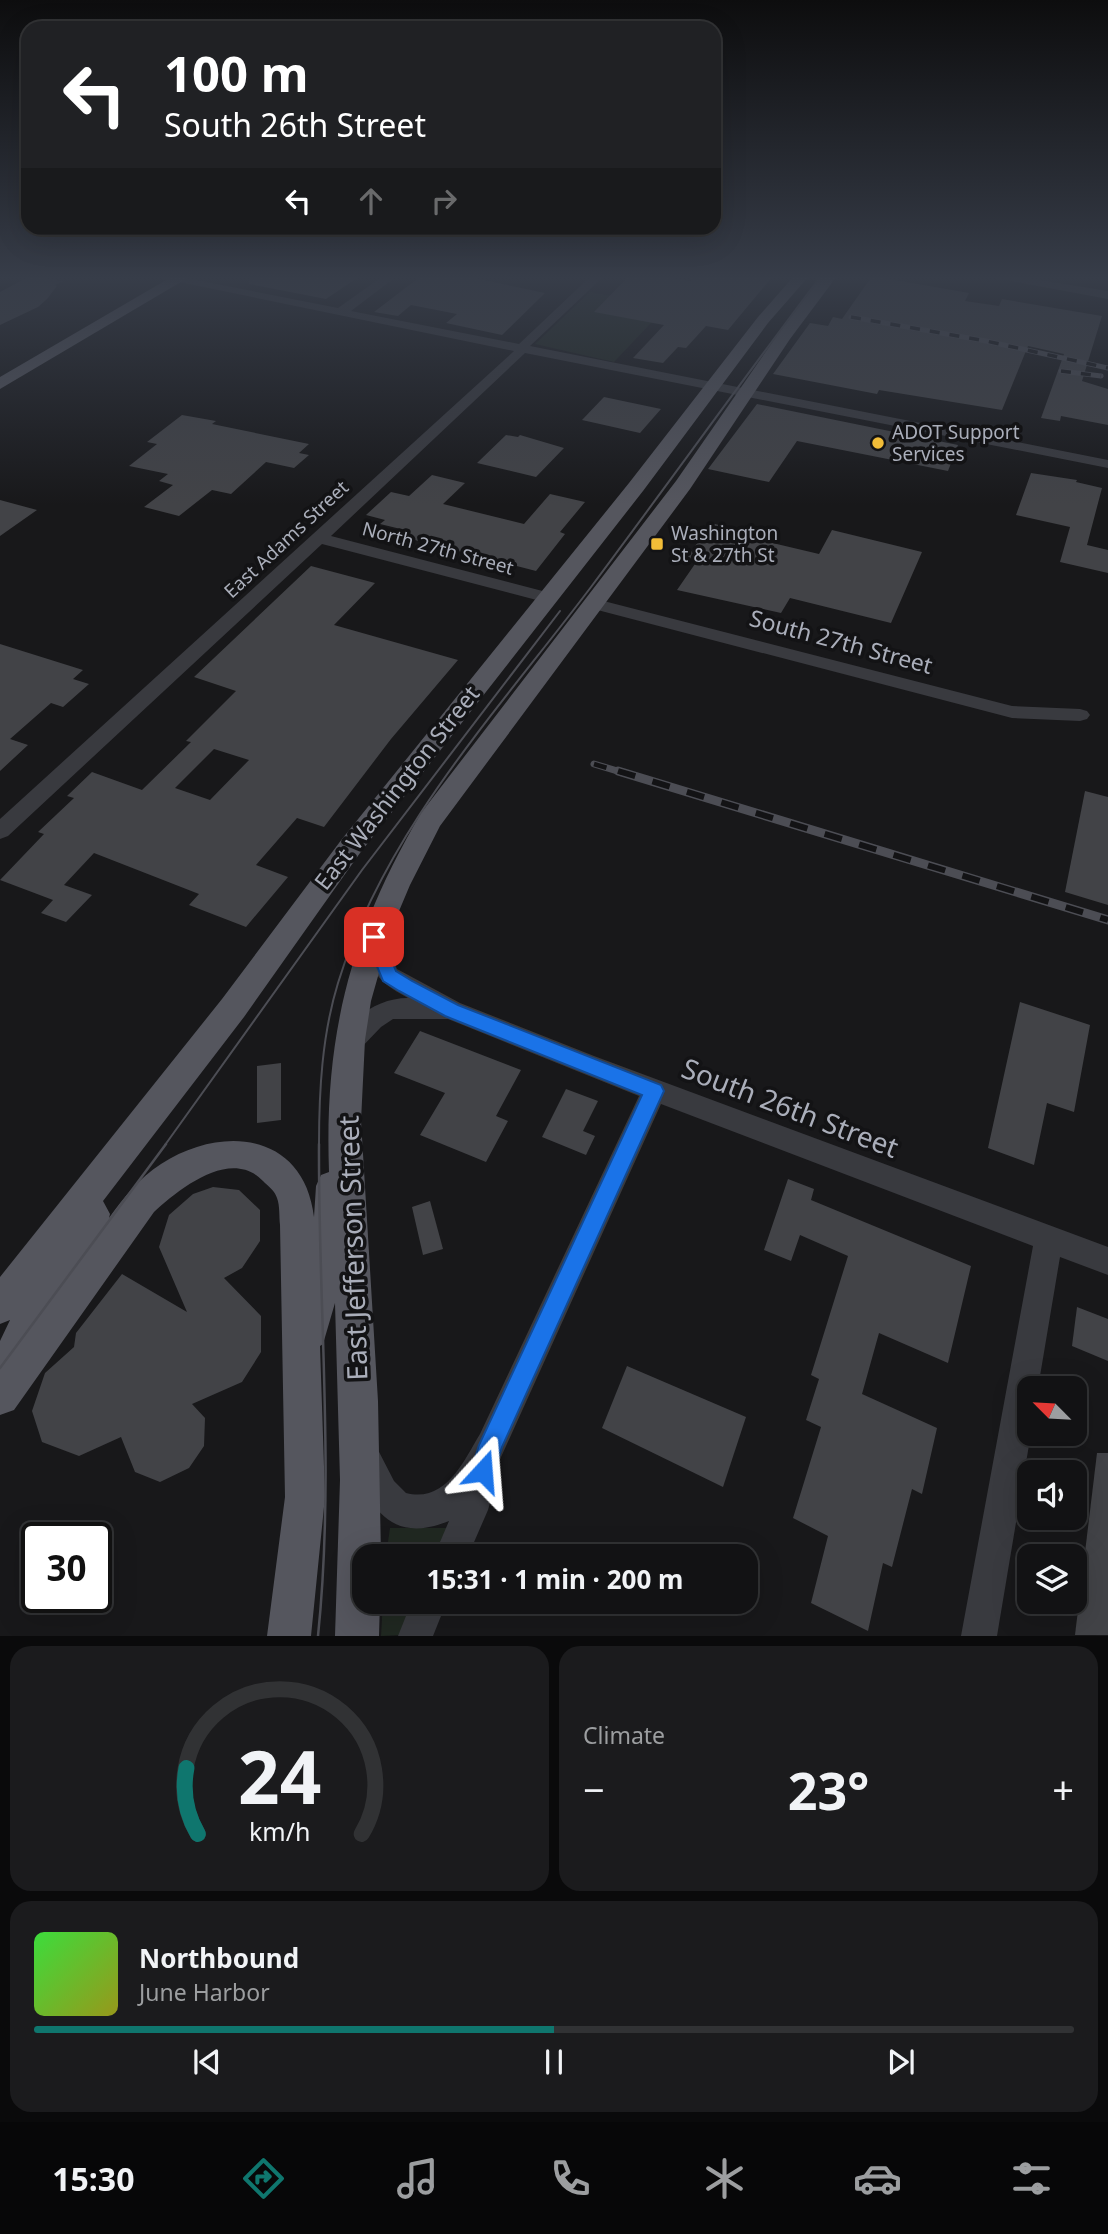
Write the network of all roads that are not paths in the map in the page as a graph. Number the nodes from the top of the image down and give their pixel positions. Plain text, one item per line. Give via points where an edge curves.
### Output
1 (54, 352) edge
2 (519, 352) edge
3 (540, 352) edge
4 (738, 352) edge
5 (772, 352) edge
6 (0, 384) edge
7 (711, 387) junction
8 (741, 392) junction
9 (1108, 464) edge
10 (318, 538) junction
11 (548, 598) junction
12 (592, 603) junction
13 (1080, 715) dead end
14 (460, 779) joint
15 (0, 831) edge
16 (374, 937) junction
17 (233, 1008) junction
18 (451, 1010) junction
19 (349, 1044) junction
20 (654, 1091) junction
21 (1049, 1239) junction
22 (1108, 1261) edge
23 (0, 1306) edge
24 (301, 1363) junction
25 (0, 1388) edge
26 (0, 1396) edge
27 (491, 1445) junction
28 (362, 1451) junction
29 (456, 1544) edge
30 (424, 1614) edge
31 (289, 1636) edge
32 (357, 1636) edge
33 (415, 1636) edge
34 (979, 1636) edge

1 - 6 main road
2 - 10 street, East Adams Street
3 - 7 street
4 - 7 main road, East Washington Street
5 - 8 main road, East Washington Street
7 - 8 street
7 - 11 main road, East Washington Street
8 - 9 street
8 - 12 main road, East Washington Street via 683,485
10 - 11 street, North 27th Street
10 - 15 street, East Adams Street
11 - 17 main road, East Washington Street via 351,846
12 - 13 street, South 27th Street via 1012,712
12 - 14 main road, East Washington Street
14 - 16 main road, East Jefferson Street via 414,847
16 - 18 street, South 26th Street via 389,976
16 - 19 main road, East Jefferson Street
17 - 23 main road, East Washington Street
17 - 25 main road via 200,1074 84,1225 48,1283
18 - 19 street, South 26th Street via 397,1007 382,1011
18 - 20 street, South 26th Street
19 - 24 main road, East Jefferson Street via 333,1082 333,1214
19 - 28 main road, East Jefferson Street via 347,1166
20 - 21 street, South 26th Street
20 - 27 street, East Jefferson Street
21 - 22 street, South 26th Street
21 - 34 street
24 - 26 main road, East Jefferson Street via 295,1201 289,1184 265,1163 231,1154 195,1162 157,1184
24 - 31 main road, East Jefferson Street via 305,1497
27 - 28 street, East Jefferson Street via 455,1499 442,1509 423,1513 391,1503
27 - 29 street, East Jefferson Street
28 - 32 main road, East Jefferson Street
30 - 33 street

